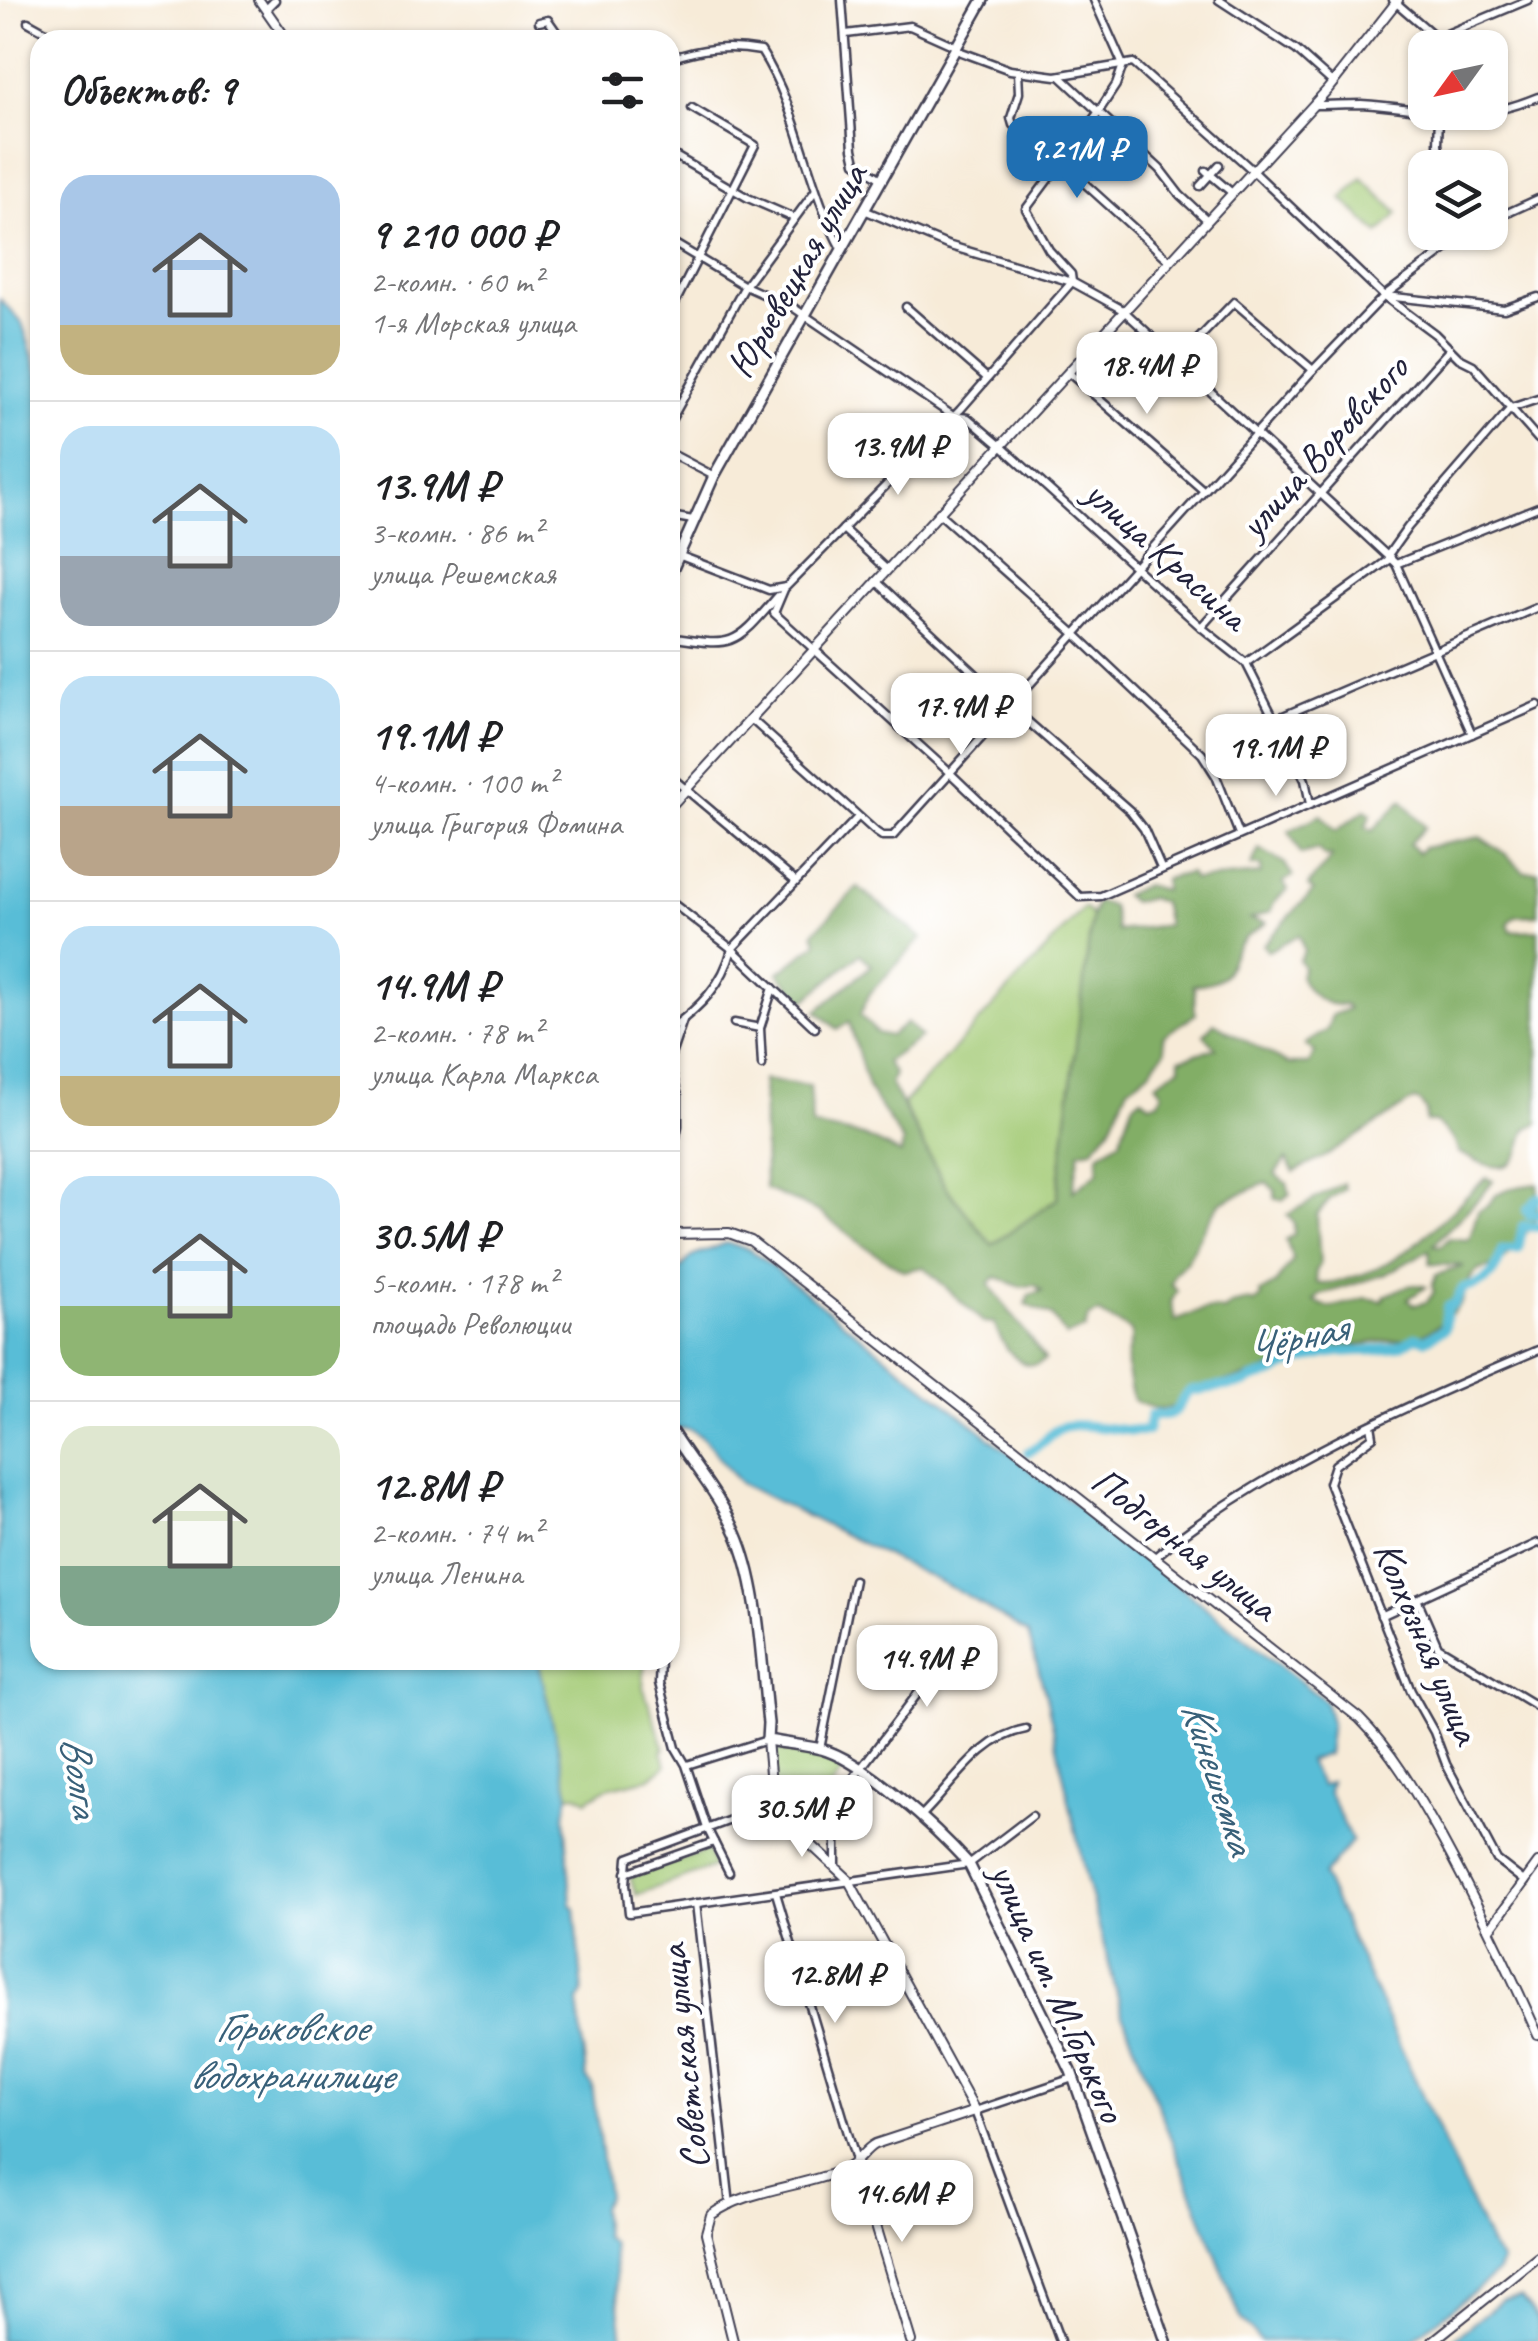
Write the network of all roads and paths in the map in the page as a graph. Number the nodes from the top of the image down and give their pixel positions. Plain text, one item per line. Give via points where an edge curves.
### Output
1 (259, 0) edge
2 (275, 0) edge
3 (842, 0) edge
4 (984, 0) edge
5 (1094, 0) edge
6 (1219, 0) edge
7 (1528, 0) edge
8 (1396, 1) edge
9 (266, 9) junction
10 (28, 22) dead end
11 (539, 22) dead end
12 (42, 30) edge
13 (280, 30) edge
14 (556, 30) edge
15 (846, 34) junction
16 (957, 49) junction
17 (680, 56) edge
18 (1123, 66) junction
19 (1018, 71) junction
20 (1059, 76) junction
21 (1333, 83) junction
22 (1538, 97) edge
23 (1314, 105) junction
24 (1508, 107) edge
25 (692, 108) dead end
26 (1408, 111) edge
27 (1097, 114) junction
28 (680, 159) edge
29 (1061, 162) junction
30 (1219, 165) dead end
31 (1251, 170) junction
32 (1208, 172) junction
33 (882, 180) junction
34 (1200, 186) dead end
35 (731, 188) junction
36 (815, 191) junction
37 (1231, 192) junction
38 (1538, 199) edge
39 (864, 210) junction
40 (1508, 213) edge
41 (794, 218) junction
42 (1206, 219) junction
43 (680, 247) edge
44 (842, 250) junction
45 (1445, 250) edge
46 (699, 259) junction
47 (1169, 260) junction
48 (1072, 282) junction
49 (745, 286) junction
50 (680, 294) edge
51 (1384, 296) junction
52 (1538, 297) edge
53 (906, 308) dead end
54 (1123, 310) junction
55 (804, 316) junction
56 (1450, 350) junction
57 (1178, 360) junction
58 (1313, 370) junction
59 (1068, 372) junction
60 (987, 378) junction
61 (1538, 398) edge
62 (680, 404) edge
63 (1512, 408) junction
64 (953, 416) junction
65 (1255, 432) junction
66 (1538, 439) edge
67 (893, 442) dead end
68 (1002, 446) junction
69 (680, 458) edge
70 (903, 467) junction
71 (714, 476) junction
72 (1203, 490) junction
73 (1320, 494) junction
74 (1538, 507) edge
75 (940, 514) junction
76 (680, 518) edge
77 (692, 520) junction
78 (844, 529) junction
79 (680, 550) edge
80 (680, 556) edge
81 (1392, 559) junction
82 (1137, 568) junction
83 (886, 570) junction
84 (876, 580) junction
85 (785, 588) junction
86 (779, 595) junction
87 (1538, 606) edge
88 (1201, 627) junction
89 (1074, 633) junction
90 (680, 638) edge
91 (814, 649) junction
92 (1434, 650) junction
93 (1246, 664) junction
94 (1010, 706) junction
95 (1538, 706) edge
96 (750, 718) junction
97 (1276, 719) junction
98 (1472, 734) junction
99 (950, 773) junction
100 (680, 784) edge
101 (685, 788) junction
102 (680, 794) edge
103 (1310, 804) junction
104 (858, 816) junction
105 (1239, 834) junction
106 (1162, 868) junction
107 (795, 881) junction
108 (680, 909) edge
109 (732, 949) junction
110 (773, 988) junction
111 (684, 1019) junction
112 (680, 1022) edge
113 (734, 1023) dead end
114 (760, 1028) junction
115 (816, 1028) dead end
116 (680, 1030) edge
117 (762, 1064) dead end
118 (680, 1234) edge
119 (1538, 1350) edge
120 (1371, 1425) junction
121 (680, 1445) edge
122 (1538, 1543) edge
123 (1155, 1558) junction
124 (854, 1580) dead end
125 (1418, 1602) junction
126 (1381, 1616) junction
127 (966, 1630) dead end
128 (660, 1670) edge
129 (1538, 1707) edge
130 (1026, 1729) dead end
131 (766, 1740) junction
132 (820, 1749) junction
133 (686, 1765) junction
134 (858, 1768) junction
135 (772, 1796) junction
136 (836, 1800) junction
137 (763, 1808) junction
138 (1032, 1816) dead end
139 (920, 1817) junction
140 (780, 1818) junction
141 (707, 1828) junction
142 (714, 1842) junction
143 (1538, 1863) edge
144 (969, 1864) junction
145 (836, 1866) junction
146 (729, 1872) dead end
147 (626, 1873) junction
148 (848, 1879) junction
149 (1525, 1882) junction
150 (776, 1892) junction
151 (696, 1903) junction
152 (1490, 1929) junction
153 (1538, 2035) edge
154 (1074, 2078) junction
155 (975, 2110) junction
156 (856, 2160) junction
157 (730, 2204) junction
158 (1538, 2256) edge
159 (733, 2341) edge
160 (911, 2341) edge
161 (1060, 2341) edge
162 (1166, 2341) edge
163 (1433, 2341) edge

1 - 9 street
2 - 9 street
3 - 15 street
4 - 16 main road, Юрьевецкая улица
5 - 18 street
6 - 21 street
7 - 8 street via 1437,38
8 - 21 street
9 - 13 street
10 - 12 street
11 - 14 street via 548,20
15 - 16 street via 910,26
15 - 33 street via 856,162
16 - 19 street
16 - 33 main road, Юрьевецкая улица
17 - 36 street via 697,48 761,51 779,83
18 - 20 street
18 - 27 street
18 - 31 street via 1133,64
19 - 20 street
19 - 29 street via 1010,122
20 - 27 street
21 - 23 street
22 - 24 street
23 - 26 street
23 - 31 street
25 - 35 street via 754,143
27 - 29 street
27 - 42 street
28 - 35 street
29 - 47 street
29 - 48 street via 1026,209
30 - 32 street
31 - 37 street
31 - 51 street
32 - 34 street
32 - 37 street
33 - 39 main road, Юрьевецкая улица
35 - 41 street
35 - 46 street
36 - 41 street
36 - 44 street
37 - 42 street
38 - 40 street
39 - 44 main road, Юрьевецкая улица
39 - 48 street via 981,256
41 - 49 street
42 - 47 street
43 - 46 street, улица Красина
44 - 55 main road, Юрьевецкая улица
45 - 51 street
46 - 49 street, улица Красина
46 - 50 street
47 - 54 street
48 - 54 street
48 - 60 street
49 - 55 street, улица Красина
49 - 62 street
51 - 52 street, улица Воровского via 1504,309
51 - 56 street
51 - 58 street
53 - 60 street
54 - 57 street
54 - 59 street
55 - 64 street, улица Красина
55 - 71 main road, Юрьевецкая улица
56 - 63 street
56 - 73 street, улица Воровского
57 - 58 street via 1234,302
57 - 65 street
58 - 65 street
59 - 68 street
59 - 72 street
60 - 64 street
61 - 63 street
63 - 66 street
63 - 81 street via 1408,527
64 - 68 street, улица Красина via 968,418
64 - 70 street
65 - 72 street
65 - 73 street
67 - 70 street
68 - 75 street
68 - 82 street, улица Красина
69 - 71 street
70 - 78 street
71 - 77 main road, Юрьевецкая улица
72 - 82 street
73 - 81 street
73 - 88 street, улица Воровского
74 - 81 street
75 - 83 street
75 - 89 street
76 - 77 street
77 - 79 main road, Юрьевецкая улица
78 - 83 street
78 - 85 street
80 - 85 street via 769,590
81 - 92 street
81 - 93 street
82 - 88 street, улица Красина
82 - 89 street
83 - 84 street
84 - 91 street
84 - 94 street
85 - 86 street
86 - 90 street via 730,643
86 - 91 street via 774,613
87 - 92 street
88 - 93 street, улица Красина
89 - 94 street
89 - 105 street via 1202,754
91 - 96 street
91 - 99 street
92 - 97 street
92 - 98 street
93 - 97 street, улица Красина
94 - 99 street
94 - 106 street via 1130,811
95 - 98 street
96 - 101 street
96 - 104 street
97 - 103 street, улица Красина
98 - 103 street
99 - 104 street via 888,837
99 - 106 street via 1080,897
100 - 101 street
101 - 102 street
101 - 107 street
103 - 105 street
104 - 107 street
105 - 106 street
107 - 109 street
108 - 109 street
109 - 110 street
109 - 111 street via 707,998
110 - 114 street
110 - 115 street
111 - 112 street
111 - 116 street
113 - 114 street
114 - 117 street
118 - 123 street, Подгорная улица via 729,1233 752,1242
119 - 120 street
120 - 123 street via 1252,1488
120 - 126 street, Колхозная улица via 1373,1437 1335,1465 1330,1484
121 - 131 main road via 741,1544 756,1617
122 - 125 street
123 - 152 street, Подгорная улица via 1374,1733 1412,1786
124 - 132 street
125 - 126 street
125 - 129 street via 1438,1648
126 - 149 street, Колхозная улица via 1484,1837 1497,1860
127 - 134 street
128 - 133 street via 676,1748
130 - 139 street via 986,1746
131 - 132 main road, улица им. М.Горького
131 - 133 street, улица им. М.Горького
131 - 135 street
132 - 134 main road, улица им. М.Горького
133 - 141 street
134 - 136 street
134 - 139 main road, улица им. М.Горького
135 - 137 street
135 - 140 street
136 - 140 street via 809,1816
136 - 145 street
137 - 140 street
137 - 141 street
138 - 144 street
139 - 144 main road, улица им. М.Горького
140 - 145 street
141 - 142 street
141 - 147 street via 628,1858
142 - 146 street
142 - 147 street
143 - 149 street
144 - 148 street
144 - 154 main road, улица им. М.Горького
145 - 148 street
147 - 151 street via 630,1913
148 - 150 street
148 - 155 street
149 - 152 street
150 - 151 street
150 - 156 street
151 - 157 street, Советская улица
152 - 153 street, Подгорная улица
154 - 155 street
154 - 162 main road, улица им. М.Горького
155 - 156 street via 875,2144
155 - 161 street
156 - 157 street via 841,2171
156 - 160 street
157 - 159 street, Советская улица via 708,2218 706,2232
158 - 163 street

